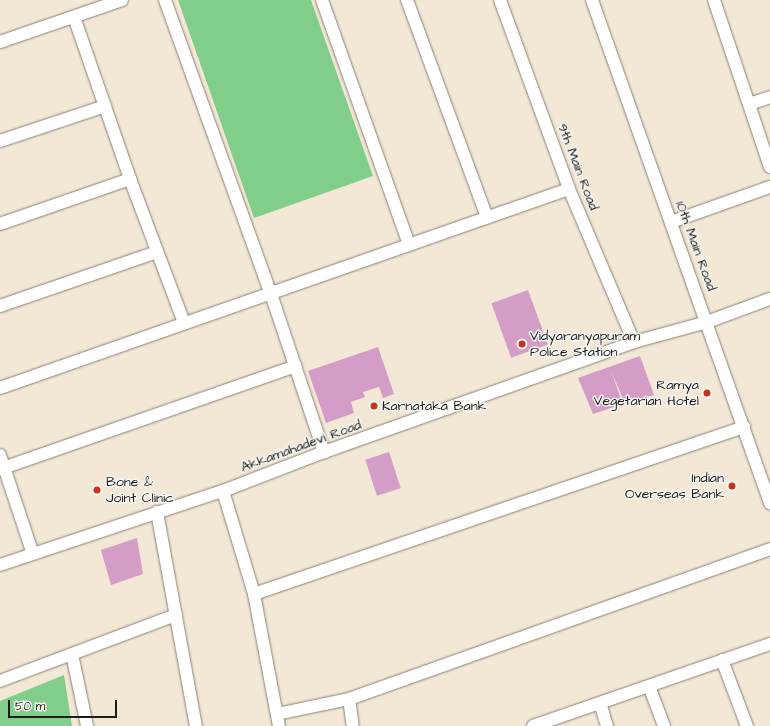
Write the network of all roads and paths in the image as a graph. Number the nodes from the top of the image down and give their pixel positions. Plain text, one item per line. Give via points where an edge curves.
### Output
1 (122, 0) edge
2 (165, 0) edge
3 (322, 0) edge
4 (408, 0) edge
5 (500, 0) edge
6 (592, 0) edge
7 (714, 0) edge
8 (74, 17) junction
9 (0, 42) edge
10 (770, 97) edge
11 (749, 104) junction
12 (105, 106) junction
13 (0, 141) edge
14 (770, 167) edge
15 (130, 179) junction
16 (770, 187) edge
17 (569, 189) junction
18 (487, 218) junction
19 (671, 222) junction
20 (0, 224) edge
21 (409, 245) junction
22 (157, 252) junction
23 (271, 294) junction
24 (770, 299) edge
25 (0, 306) edge
26 (707, 322) junction
27 (184, 323) junction
28 (634, 342) junction
29 (296, 366) junction
30 (0, 388) edge
31 (744, 427) junction
32 (324, 452) junction
33 (0, 455) edge
34 (2, 468) edge
35 (223, 491) junction
36 (770, 503) edge
37 (157, 512) junction
38 (770, 549) edge
39 (33, 554) junction
40 (0, 566) edge
41 (254, 594) junction
42 (176, 615) junction
43 (770, 644) edge
44 (72, 654) junction
45 (722, 660) junction
46 (0, 681) edge
47 (649, 686) junction
48 (349, 699) junction
49 (600, 703) junction
50 (278, 720) edge
51 (87, 726) edge
52 (196, 726) edge
53 (353, 726) edge
54 (533, 726) edge
55 (607, 726) edge
56 (664, 726) edge
57 (747, 726) edge

1 - 8 street
2 - 23 street
3 - 21 street
4 - 18 street
5 - 17 street, 9th Main Road
6 - 19 street, 10th Main Road
7 - 11 street
8 - 9 street
8 - 12 street
10 - 11 street
11 - 14 street
12 - 13 street
12 - 15 street
15 - 20 street
15 - 22 street
16 - 19 street
17 - 18 street
17 - 28 street, 9th Main Road
18 - 21 street
19 - 26 street, 10th Main Road
21 - 23 street
22 - 25 street
22 - 27 street
23 - 27 street
23 - 29 street
24 - 26 street, Akkamahadevi Road
26 - 28 street, Akkamahadevi Road
26 - 31 street, 10th Main Road
27 - 30 street
28 - 32 street, Akkamahadevi Road
29 - 32 street
29 - 34 street
31 - 36 street, 10th Main Road
31 - 41 street
32 - 35 street, Akkamahadevi Road
33 - 34 street
34 - 39 street
35 - 37 street, Akkamahadevi Road
35 - 41 street
37 - 39 street, Akkamahadevi Road
37 - 42 street
38 - 48 street
39 - 40 street, Akkamahadevi Road
41 - 50 street
42 - 44 street
42 - 52 street
43 - 45 street
44 - 46 street
44 - 51 street
45 - 47 street
45 - 57 street
47 - 49 street
47 - 56 street
48 - 50 street
48 - 53 street
49 - 54 street
49 - 55 street

